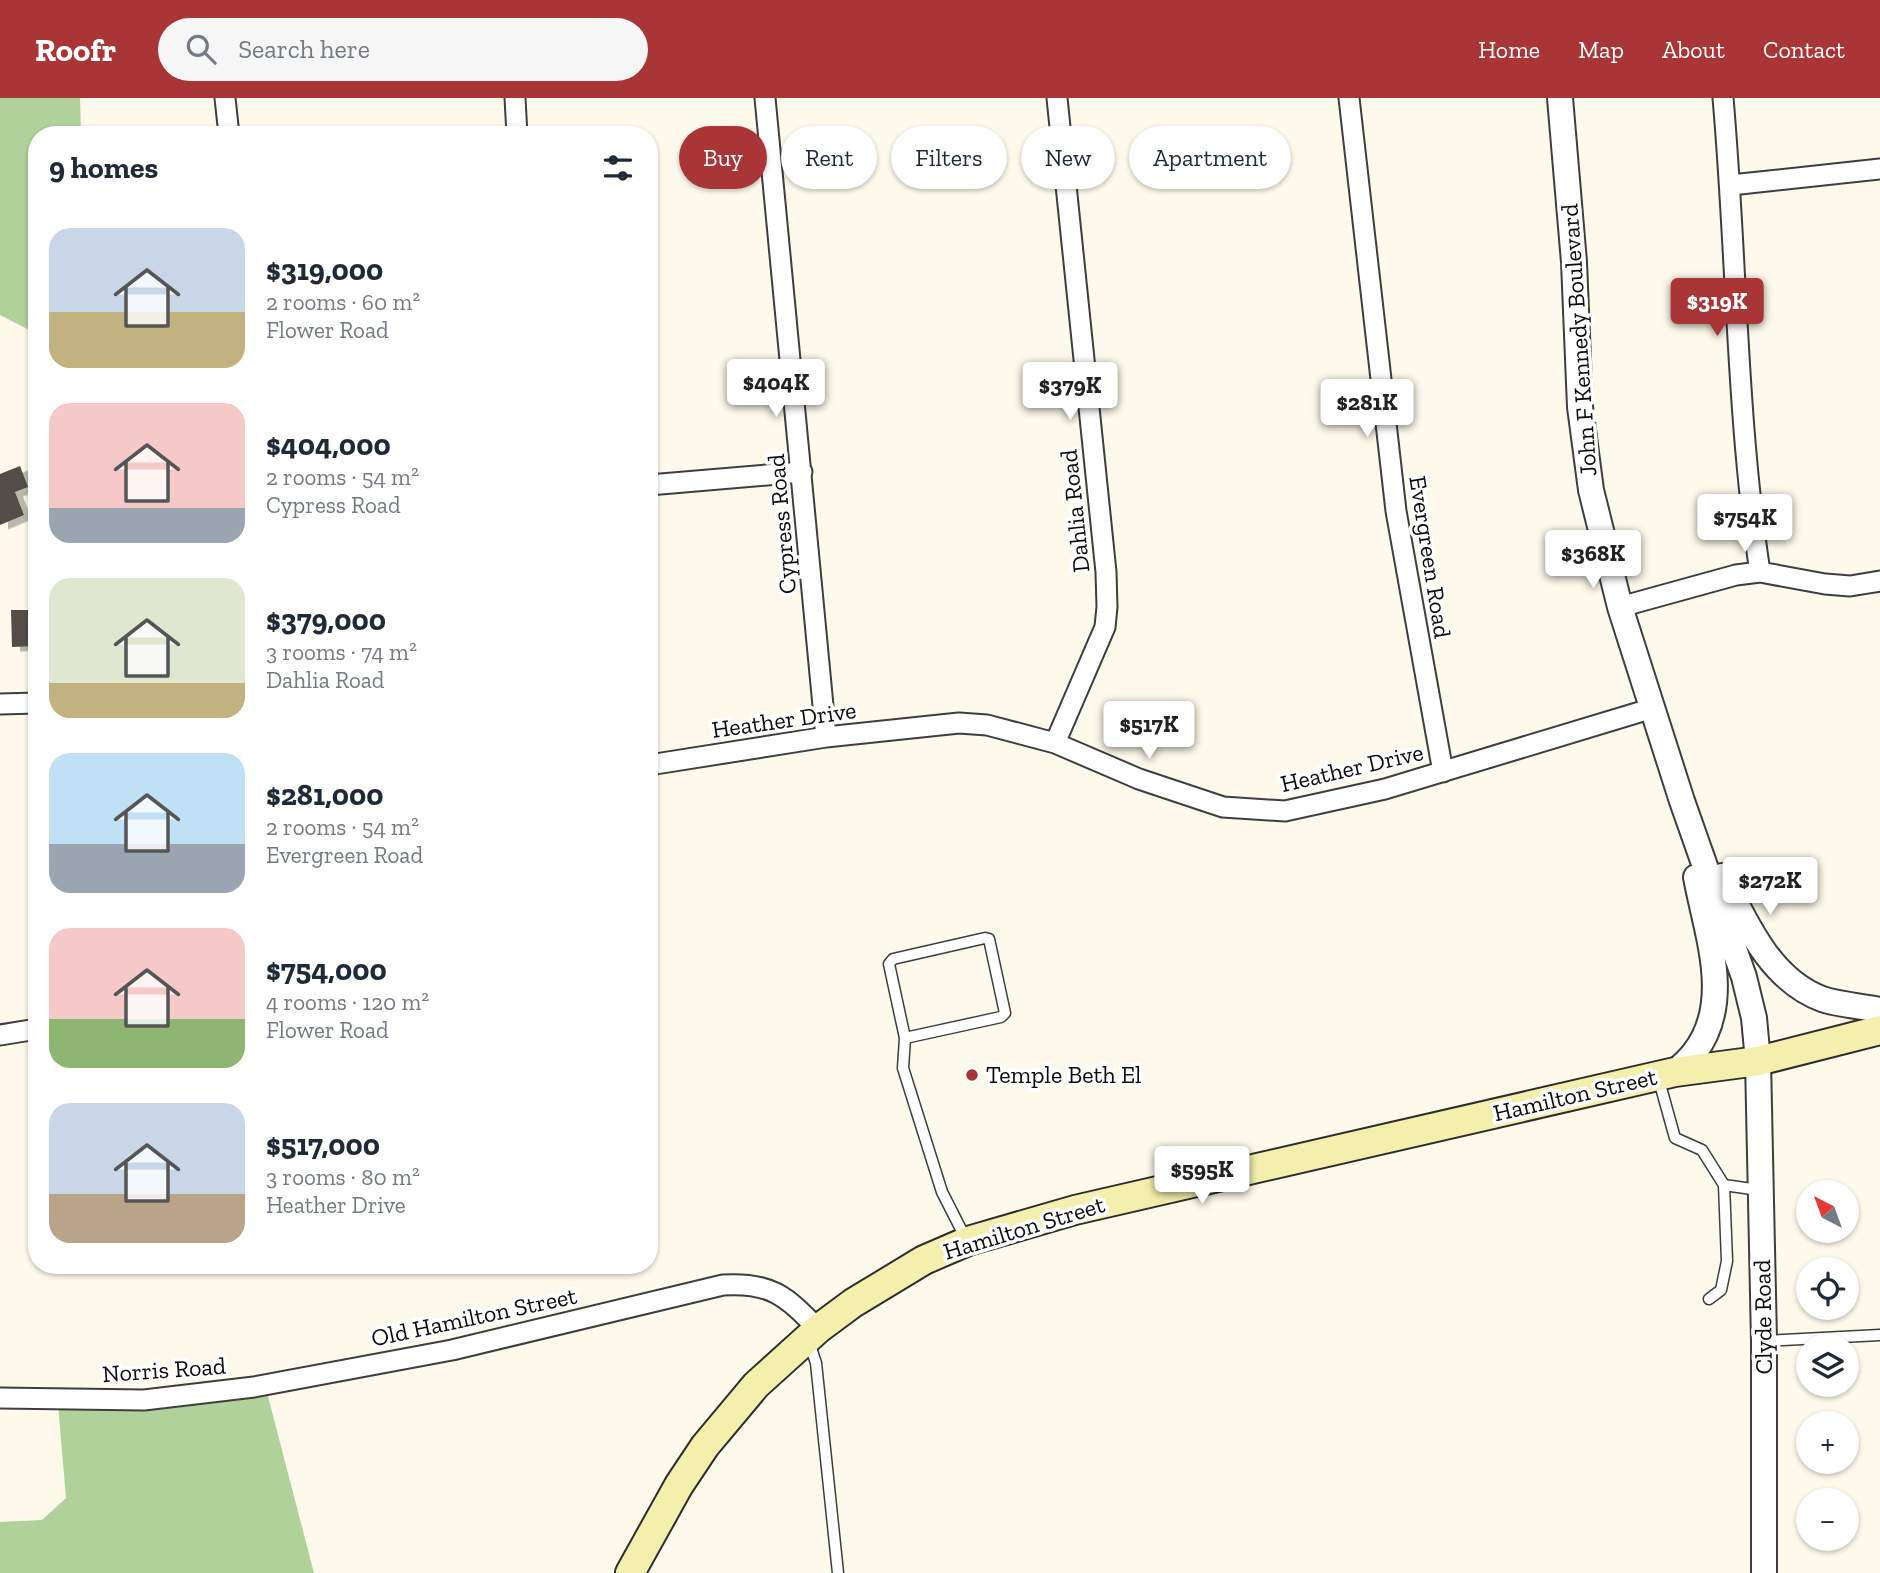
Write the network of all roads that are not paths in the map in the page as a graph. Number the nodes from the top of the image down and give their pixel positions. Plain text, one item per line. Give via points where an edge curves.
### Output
1 (225, 98) edge
2 (515, 98) edge
3 (765, 98) edge
4 (1057, 98) edge
5 (1349, 98) edge
6 (1560, 98) edge
7 (1723, 98) edge
8 (228, 126) edge
9 (517, 126) edge
10 (1880, 169) edge
11 (1731, 186) junction
12 (802, 472) junction
13 (658, 484) edge
14 (1760, 572) junction
15 (1880, 581) edge
16 (1620, 607) junction
17 (0, 704) edge
18 (28, 704) edge
19 (1653, 708) junction
20 (826, 737) junction
21 (1055, 743) junction
22 (658, 764) edge
23 (1443, 772) junction
24 (1682, 801) junction
25 (1880, 1010) edge
26 (28, 1030) edge
27 (1880, 1030) edge
28 (0, 1035) edge
29 (905, 1038) junction
30 (1758, 1061) junction
31 (1667, 1074) junction
32 (1724, 1185) junction
33 (1761, 1190) junction
34 (968, 1241) junction
35 (1709, 1299) dead end
36 (813, 1334) junction
37 (1880, 1335) edge
38 (1764, 1341) junction
39 (331, 1372) joint
40 (0, 1398) edge
41 (629, 1573) edge
42 (838, 1573) edge
43 (1764, 1573) edge

1 - 8 street
2 - 9 street
3 - 12 street, Cypress Road
4 - 21 street, Dahlia Road via 1108,607 1105,627
5 - 23 street, Evergreen Road via 1396,511
6 - 16 street, John F Kennedy Boulevard via 1580,407 1591,490
7 - 11 street
10 - 11 street
11 - 14 street via 1738,377
12 - 13 street
12 - 20 street, Cypress Road
14 - 15 street via 1850,586
14 - 16 street
16 - 19 street, John F Kennedy Boulevard
17 - 18 street
19 - 23 street, Heather Drive
19 - 24 street, John F Kennedy Boulevard
20 - 21 street, Heather Drive via 959,723 987,725
20 - 22 street, Heather Drive
21 - 23 street, Heather Drive via 1139,779 1223,807 1250,810 1285,811
24 - 25 street via 1760,947 1775,966 1821,998
24 - 30 street, John F Kennedy Boulevard via 1744,976
24 - 31 street via 1717,993 1696,1051
26 - 28 street
27 - 30 main road, Hamilton Street
29 - 29 lane via 889,964 893,959 989,939 1005,1013
29 - 34 lane via 903,1068 916,1110 942,1192
30 - 31 main road, Hamilton Street
30 - 33 street, Clyde Road
31 - 32 lane via 1675,1138 1702,1150
31 - 34 main road, Hamilton Street via 1076,1210
32 - 33 lane
32 - 35 lane via 1727,1261 1721,1290
33 - 38 street, Clyde Road
34 - 36 main road, Hamilton Street via 888,1281
36 - 39 street, Old Hamilton Street via 794,1304 764,1286 723,1286 452,1350
36 - 41 main road, Hamilton Street via 756,1385 705,1446
36 - 42 lane
37 - 38 lane
38 - 43 street, Clyde Road
39 - 40 street, Norris Road via 144,1400

